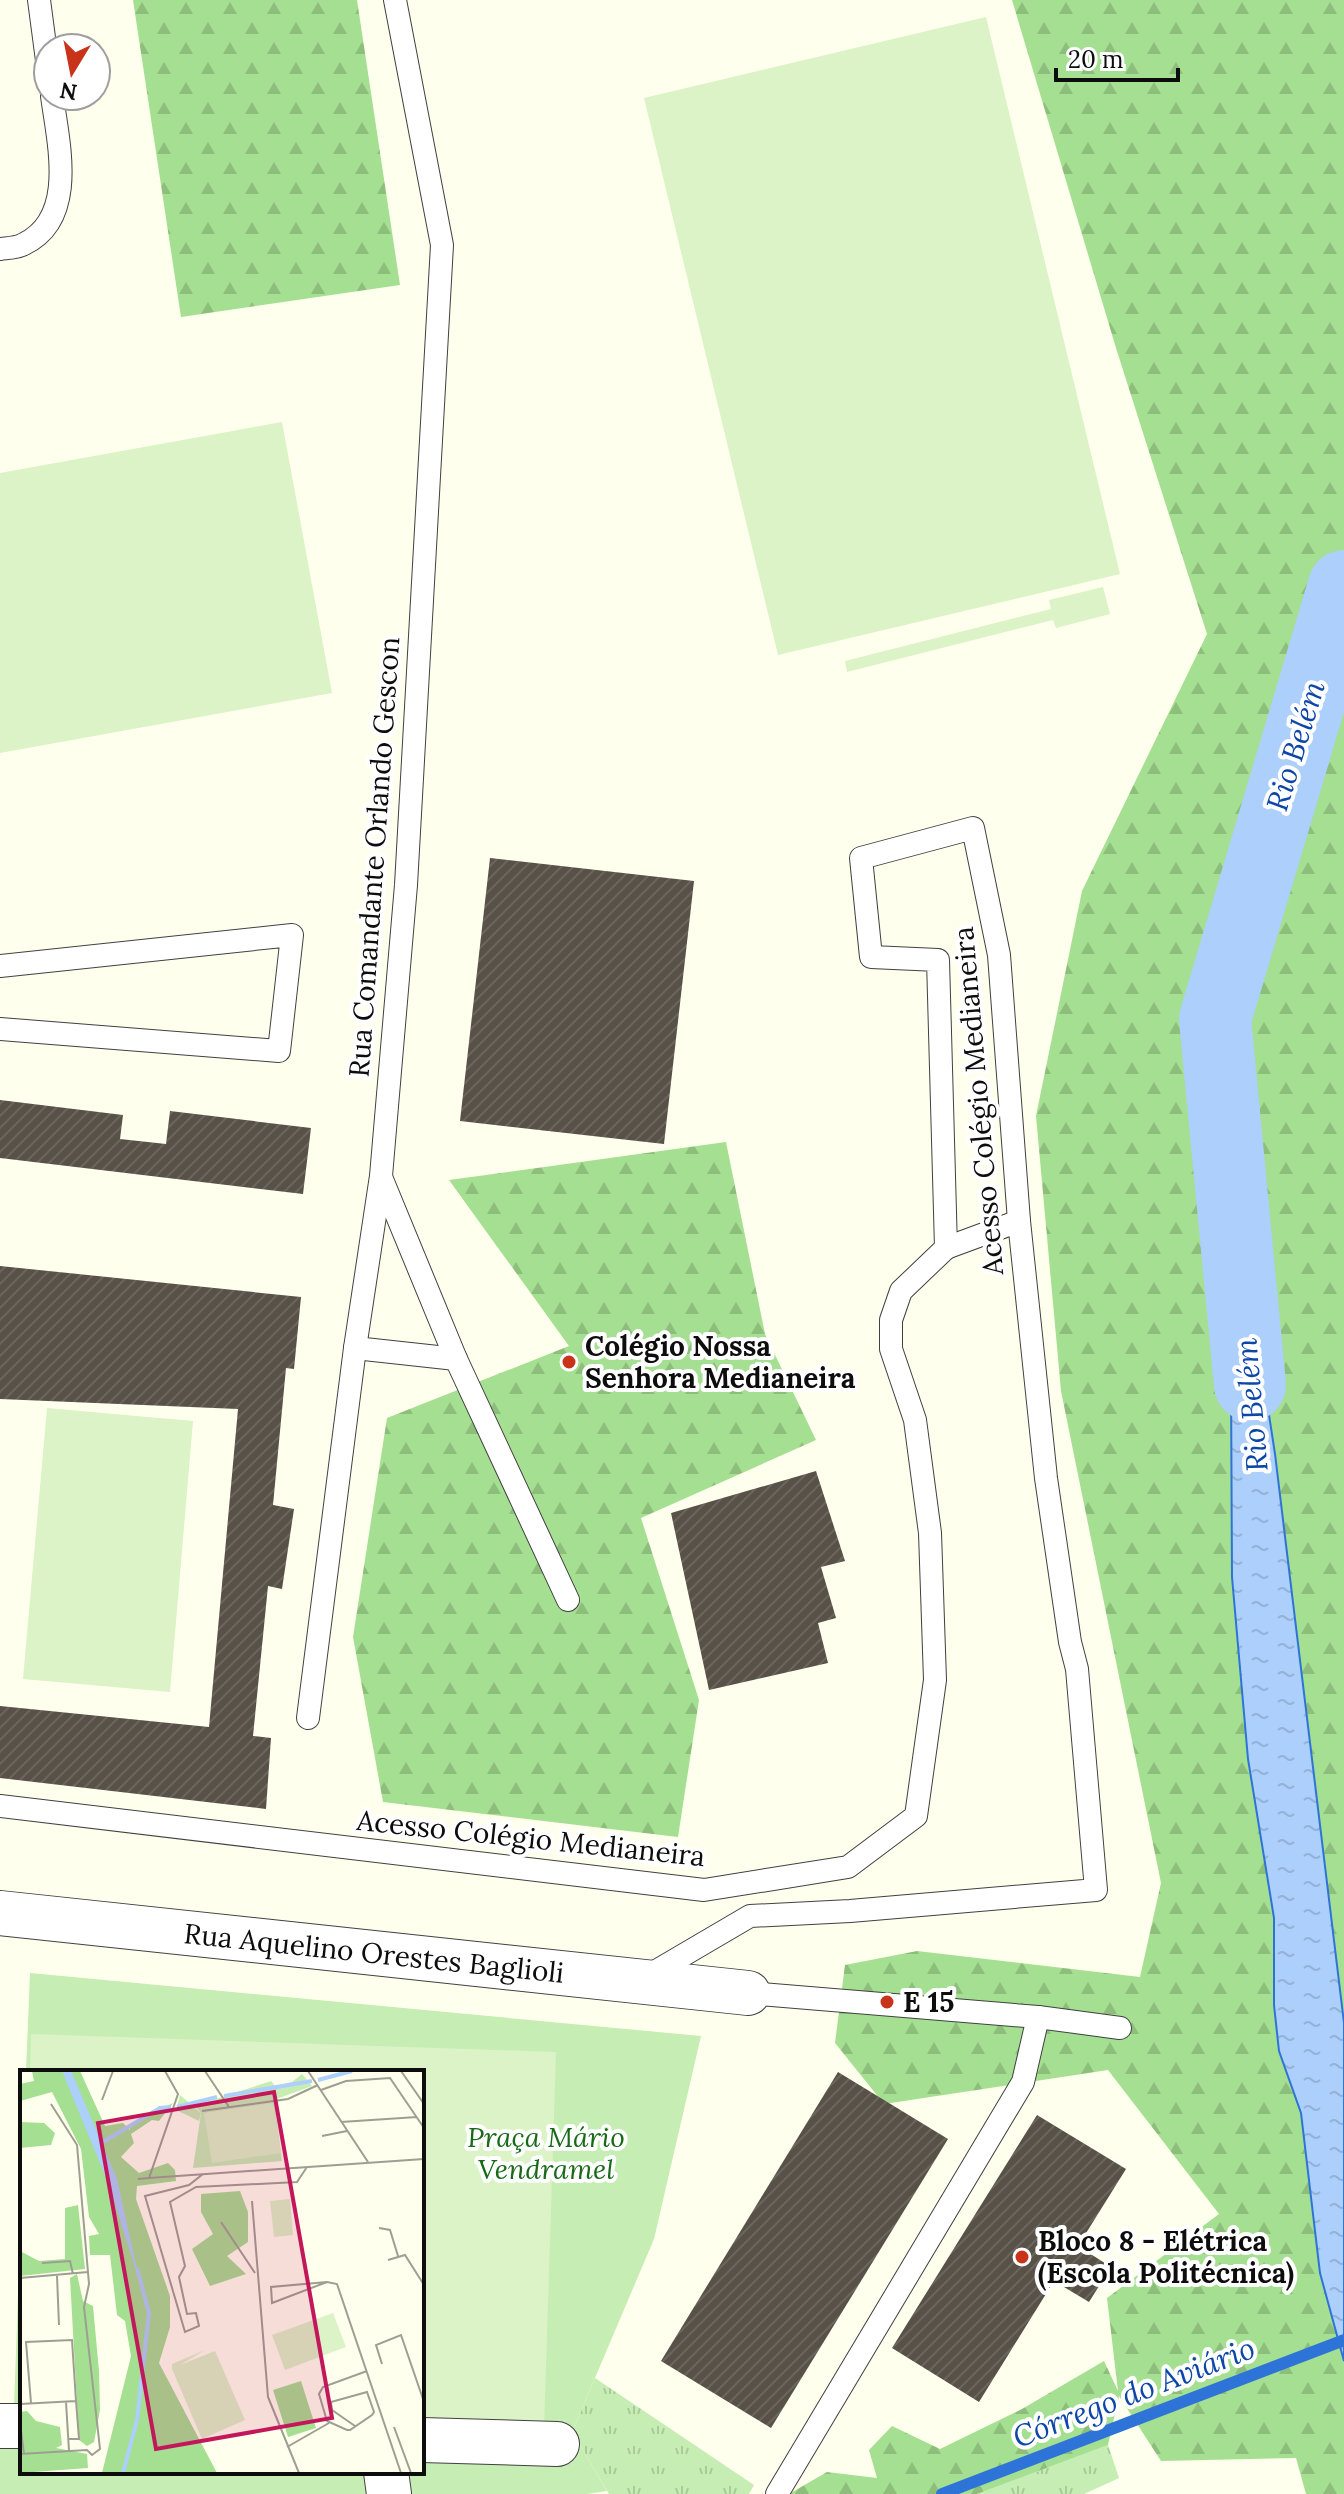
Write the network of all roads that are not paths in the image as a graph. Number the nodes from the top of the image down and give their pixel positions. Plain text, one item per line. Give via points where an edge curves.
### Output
1 (39, 0) edge
2 (395, 0) edge
3 (43, 32) edge
4 (54, 112) edge
5 (0, 249) edge
6 (0, 966) edge
7 (0, 1029) edge
8 (381, 1176) junction
9 (1019, 1221) junction
10 (946, 1248) junction
11 (355, 1348) junction
12 (456, 1359) junction
13 (568, 1600) dead end
14 (308, 1718) dead end
15 (0, 1806) edge
16 (0, 1913) edge
17 (638, 1981) junction
18 (748, 1993) joint
19 (1038, 2017) junction
20 (1120, 2028) dead end
21 (424, 2440) edge
22 (557, 2444) dead end
23 (386, 2474) edge
24 (778, 2491) edge
25 (389, 2494) edge

1 - 3 lane
2 - 8 lane, Rua Comandante Orlando Gescon via 442,245 406,885
4 - 5 lane via 59,199 47,226 24,245
6 - 7 lane via 292,935 279,1051
8 - 11 lane, Rua Comandante Orlando Gescon
8 - 12 lane
9 - 10 lane
9 - 10 lane, Acesso Colégio Medianeira via 999,955 973,828 861,858 871,957 938,960
9 - 17 lane, Acesso Colégio Medianeira via 1046,1478 1077,1669 1096,1890 750,1916
10 - 15 lane, Acesso Colégio Medianeira via 901,1291 891,1320 891,1349 915,1420 930,1533 935,1680 916,1816 848,1867 704,1890
11 - 12 lane
11 - 14 lane, Rua Comandante Orlando Gescon
12 - 13 lane
16 - 17 street, Rua Aquelino Orestes Baglioli
17 - 18 street, Rua Aquelino Orestes Baglioli
18 - 19 lane
19 - 20 lane
19 - 24 lane via 1023,2082
21 - 22 street
23 - 25 street

